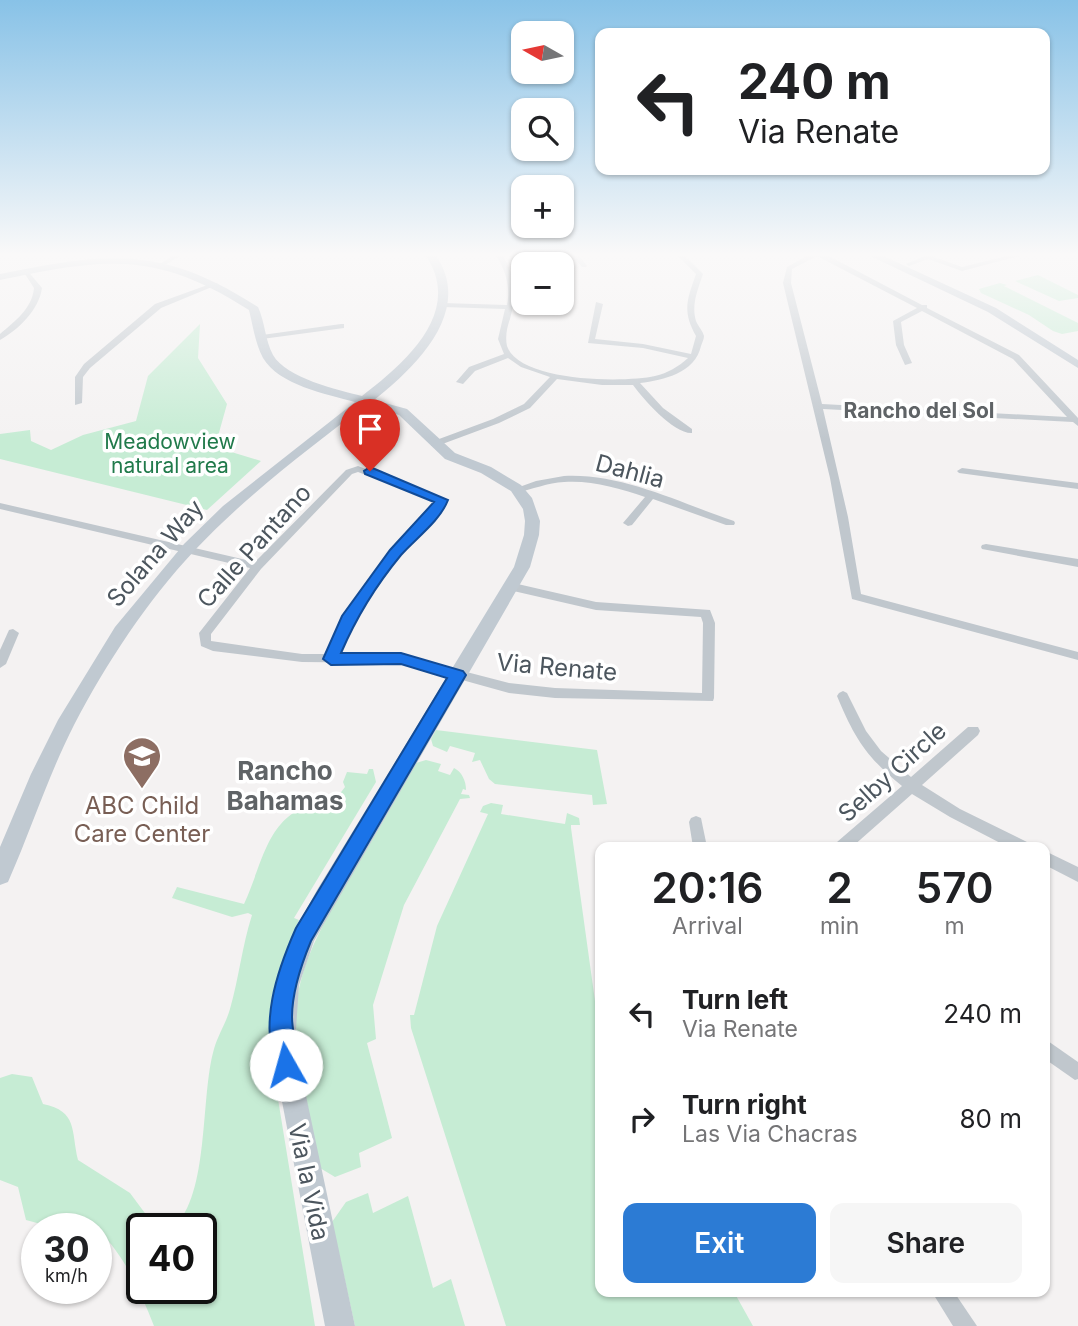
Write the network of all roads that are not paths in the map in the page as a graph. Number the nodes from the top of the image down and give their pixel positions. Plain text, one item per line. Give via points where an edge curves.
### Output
1 (23, 315) edge
2 (144, 315) edge
3 (255, 315) edge
4 (439, 315) edge
5 (508, 315) edge
6 (596, 315) edge
7 (690, 315) edge
8 (796, 315) edge
9 (909, 315) edge
10 (938, 315) edge
11 (1000, 315) edge
12 (1016, 315) edge
13 (341, 326) dead end
14 (261, 337) junction
15 (0, 338) edge
16 (1078, 354) edge
17 (509, 355) junction
18 (693, 357) junction
19 (908, 363) dead end
20 (1078, 365) edge
21 (554, 378) junction
22 (460, 382) dead end
23 (636, 383) junction
24 (366, 400) junction
25 (79, 403) dead end
26 (818, 406) junction
27 (1077, 422) edge
28 (689, 431) dead end
29 (434, 444) junction
30 (962, 471) dead end
31 (1078, 486) edge
32 (516, 490) junction
33 (650, 497) junction
34 (0, 506) edge
35 (628, 523) dead end
36 (730, 523) dead end
37 (986, 547) dead end
38 (186, 551) junction
39 (1078, 563) edge
40 (257, 566) junction
41 (509, 586) junction
42 (13, 632) dead end
43 (205, 633) joint
44 (1078, 656) edge
45 (331, 659) junction
46 (0, 664) edge
47 (457, 675) junction
48 (843, 696) dead end
49 (973, 731) dead end
50 (912, 788) junction
51 (695, 822) dead end
52 (699, 842) edge
53 (848, 842) edge
54 (1012, 842) edge
55 (1050, 861) edge
56 (2, 863) edge
57 (1078, 875) edge
58 (1050, 1052) edge
59 (1074, 1071) dead end
60 (946, 1297) edge
61 (340, 1326) edge
62 (966, 1326) edge

1 - 15 street
2 - 25 street via 87,366 79,377
3 - 14 street, Via la Vida
4 - 24 street, Solana Way via 418,351
5 - 17 street via 503,343
6 - 18 street via 591,341
7 - 18 street via 700,337
8 - 26 street
9 - 19 street via 897,321
10 - 27 street via 1016,357
11 - 20 street
12 - 16 street
13 - 14 street
14 - 24 street, Via la Vida via 273,364 298,380
17 - 21 street
17 - 22 street via 472,369
18 - 23 street via 668,373
21 - 23 street
21 - 29 street via 527,406
23 - 28 street via 664,415
24 - 29 street, Via la Vida via 412,417
24 - 38 street, Solana Way via 227,510
26 - 27 street
26 - 44 street via 848,538 856,596
29 - 32 street, Via la Vida via 452,457 503,478
30 - 31 street
32 - 33 street, Dahlia via 580,479
32 - 41 street, Via la Vida via 529,503 533,538
33 - 35 street
33 - 36 street, Dahlia
34 - 38 street
37 - 39 street
38 - 40 street
38 - 56 street, Solana Way via 129,621 75,705
40 - 43 street, Calle Pantano
40 - 45 street, Calle Pantano via 349,472 370,471 441,500 395,553 347,620
41 - 47 street, Via la Vida
41 - 47 street, Via Renate via 596,606 706,613 708,698 555,693
42 - 46 street
43 - 45 street, Via Renate via 205,643 213,647
45 - 47 street, Via Renate via 401,659
47 - 61 street, Via la Vida via 311,922 284,990 285,1056
48 - 50 street via 859,733 881,762
49 - 50 street, Selby Circle
50 - 53 street, Selby Circle
50 - 54 street
51 - 52 street
55 - 57 street
58 - 59 street
60 - 62 street

